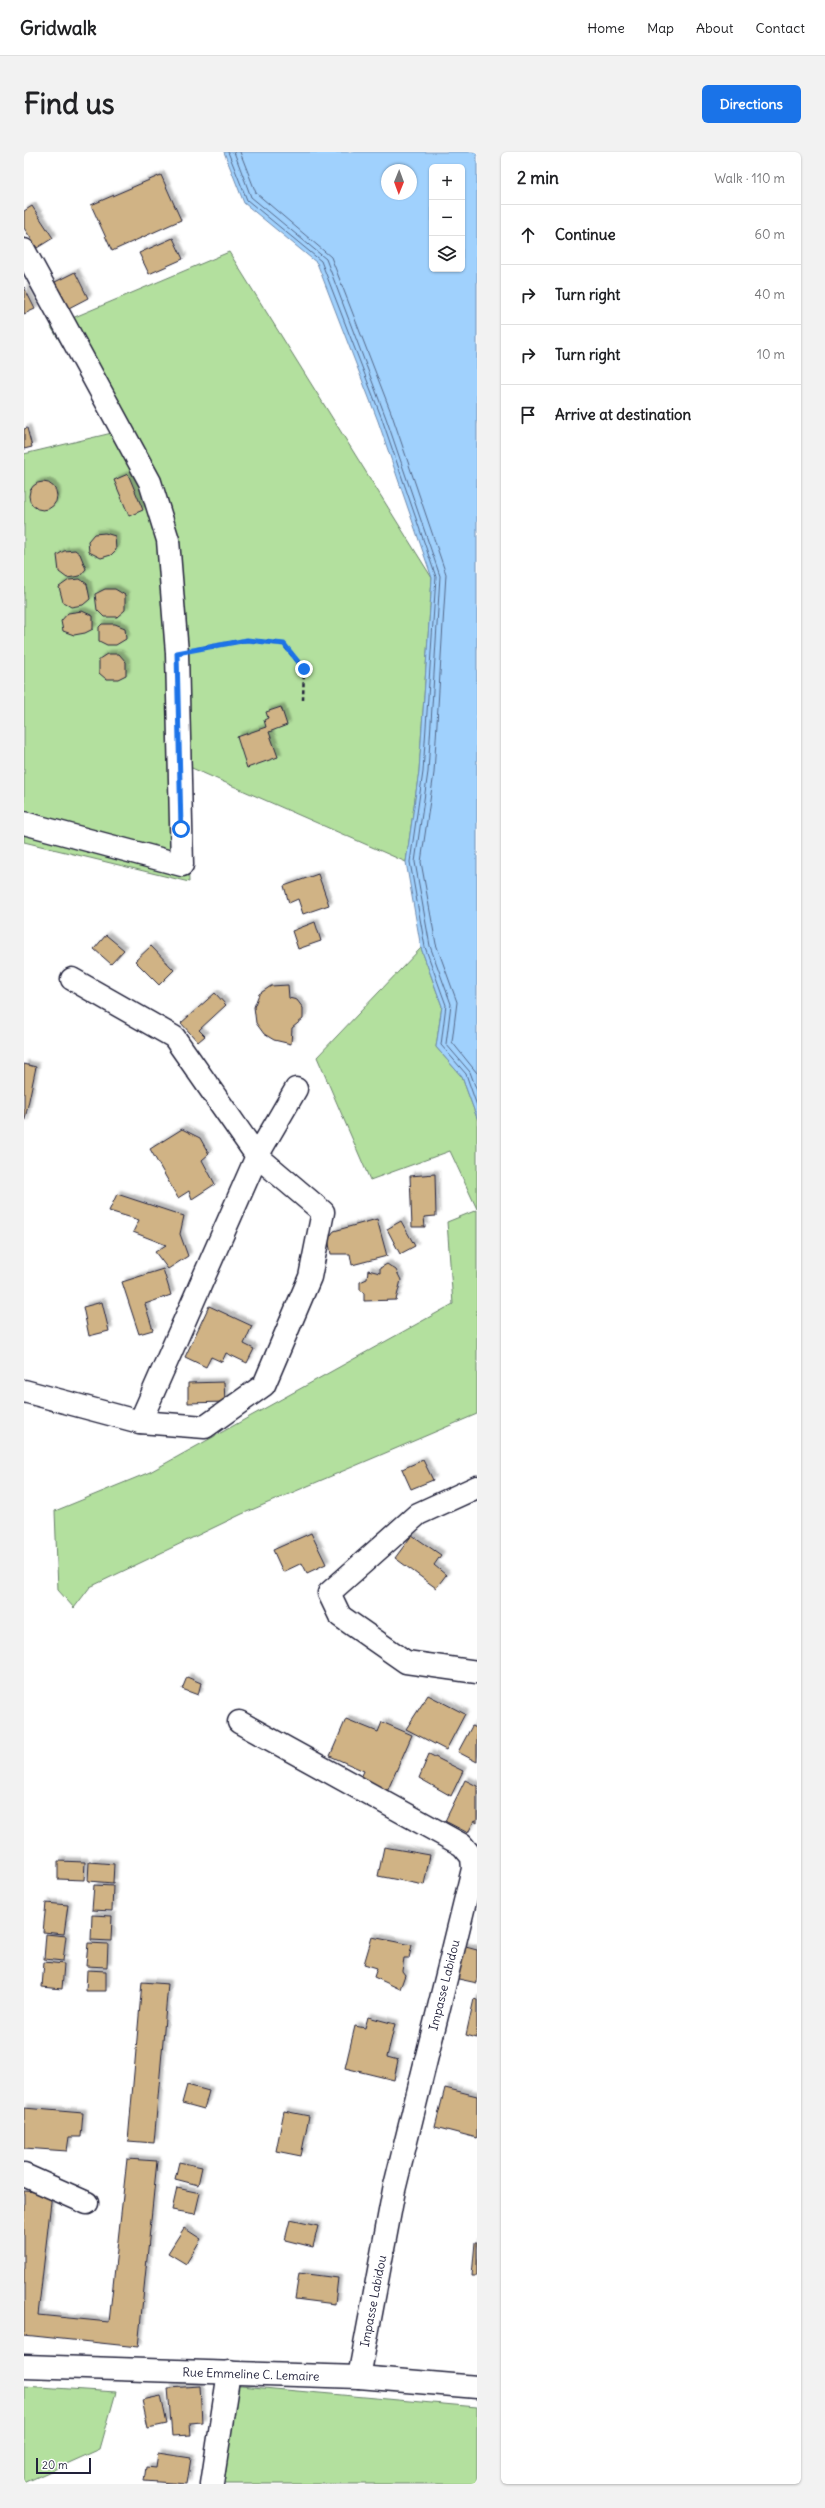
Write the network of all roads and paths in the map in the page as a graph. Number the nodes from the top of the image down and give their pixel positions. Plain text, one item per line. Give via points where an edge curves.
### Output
1 (24, 250) edge
2 (177, 653) junction
3 (303, 700) dead end
4 (24, 823) edge
5 (72, 979) dead end
6 (296, 1089) dead end
7 (257, 1156) junction
8 (24, 1391) edge
9 (140, 1422) junction
10 (477, 1487) edge
11 (477, 1672) edge
12 (239, 1722) dead end
13 (24, 2175) edge
14 (87, 2202) dead end
15 (24, 2366) edge
16 (229, 2372) junction
17 (359, 2377) junction
18 (477, 2387) edge
19 (212, 2484) edge

1 - 2 street via 150,482 168,540
2 - 3 path via 247,640 284,644 304,669
2 - 4 street via 182,865
5 - 7 street via 174,1037
6 - 7 street
7 - 9 street
7 - 9 street via 323,1212 310,1277 264,1385 205,1427
8 - 9 street
10 - 11 street via 418,1514 329,1593 340,1616 406,1662
12 - 17 street, Impasse Labidou via 462,1846 472,1857 473,1869 394,2190
13 - 14 street
15 - 16 street, Rue Emmeline C. Lemaire
16 - 17 street, Rue Emmeline C. Lemaire
16 - 19 street
17 - 18 street, Rue Emmeline C. Lemaire

